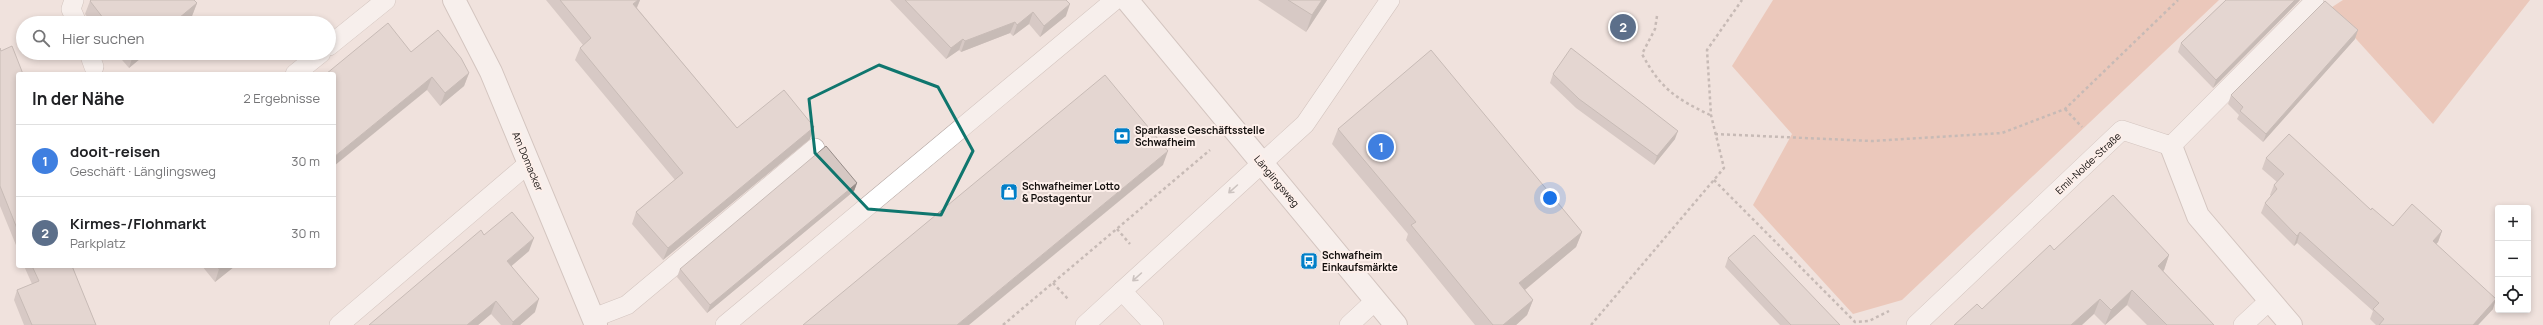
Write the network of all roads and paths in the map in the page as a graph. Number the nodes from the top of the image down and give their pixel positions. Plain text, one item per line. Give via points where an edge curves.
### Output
1 (74, 0) edge
2 (386, 0) edge
3 (454, 0) edge
4 (1115, 0) edge
5 (1127, 0) edge
6 (1390, 0) edge
7 (1742, 0) edge
8 (2178, 0) edge
9 (2314, 2) dead end
10 (74, 16) edge
11 (1657, 16) dead end
12 (336, 40) edge
13 (312, 60) edge
14 (297, 72) edge
15 (1711, 115) junction
16 (1234, 130) junction
17 (1715, 134) junction
18 (2171, 146) junction
19 (815, 148) dead end
20 (529, 163) junction
21 (1262, 163) junction
22 (1714, 180) junction
23 (1122, 291) junction
24 (2269, 300) junction
25 (1375, 301) junction
26 (595, 321) edge
27 (1917, 324) edge
28 (339, 325) edge
29 (725, 325) edge
30 (1003, 325) edge
31 (1084, 325) edge
32 (1154, 325) edge
33 (1349, 325) edge
34 (1396, 325) edge
35 (1591, 325) edge
36 (2243, 325) edge
37 (2291, 325) edge

1 - 10 lane via 71,9
2 - 12 lane
3 - 20 street, Am Domacker via 491,72
4 - 29 lane
5 - 16 street, Länglingsweg
6 - 21 lane via 1305,124
7 - 15 path via 1707,50
8 - 17 path via 2065,108 2002,133 1872,141
9 - 18 lane
11 - 15 path via 1655,29 1642,54 1654,75 1677,99
13 - 14 lane
15 - 17 path
16 - 21 street, Länglingsweg
16 - 30 path
17 - 22 path via 1724,168
18 - 24 street via 2198,216
18 - 27 lane, Emil-Nolde-Straße via 2122,130
19 - 26 lane via 627,305
20 - 26 street, Am Domacker
20 - 28 lane
21 -> 23 lane
21 - 25 street, Länglingsweg
22 - 27 path via 1855,322 1869,321 1901,305
22 - 35 path
23 - 31 lane
23 - 32 lane
24 - 36 lane
24 - 37 street
25 - 33 lane
25 - 34 street, Länglingsweg

